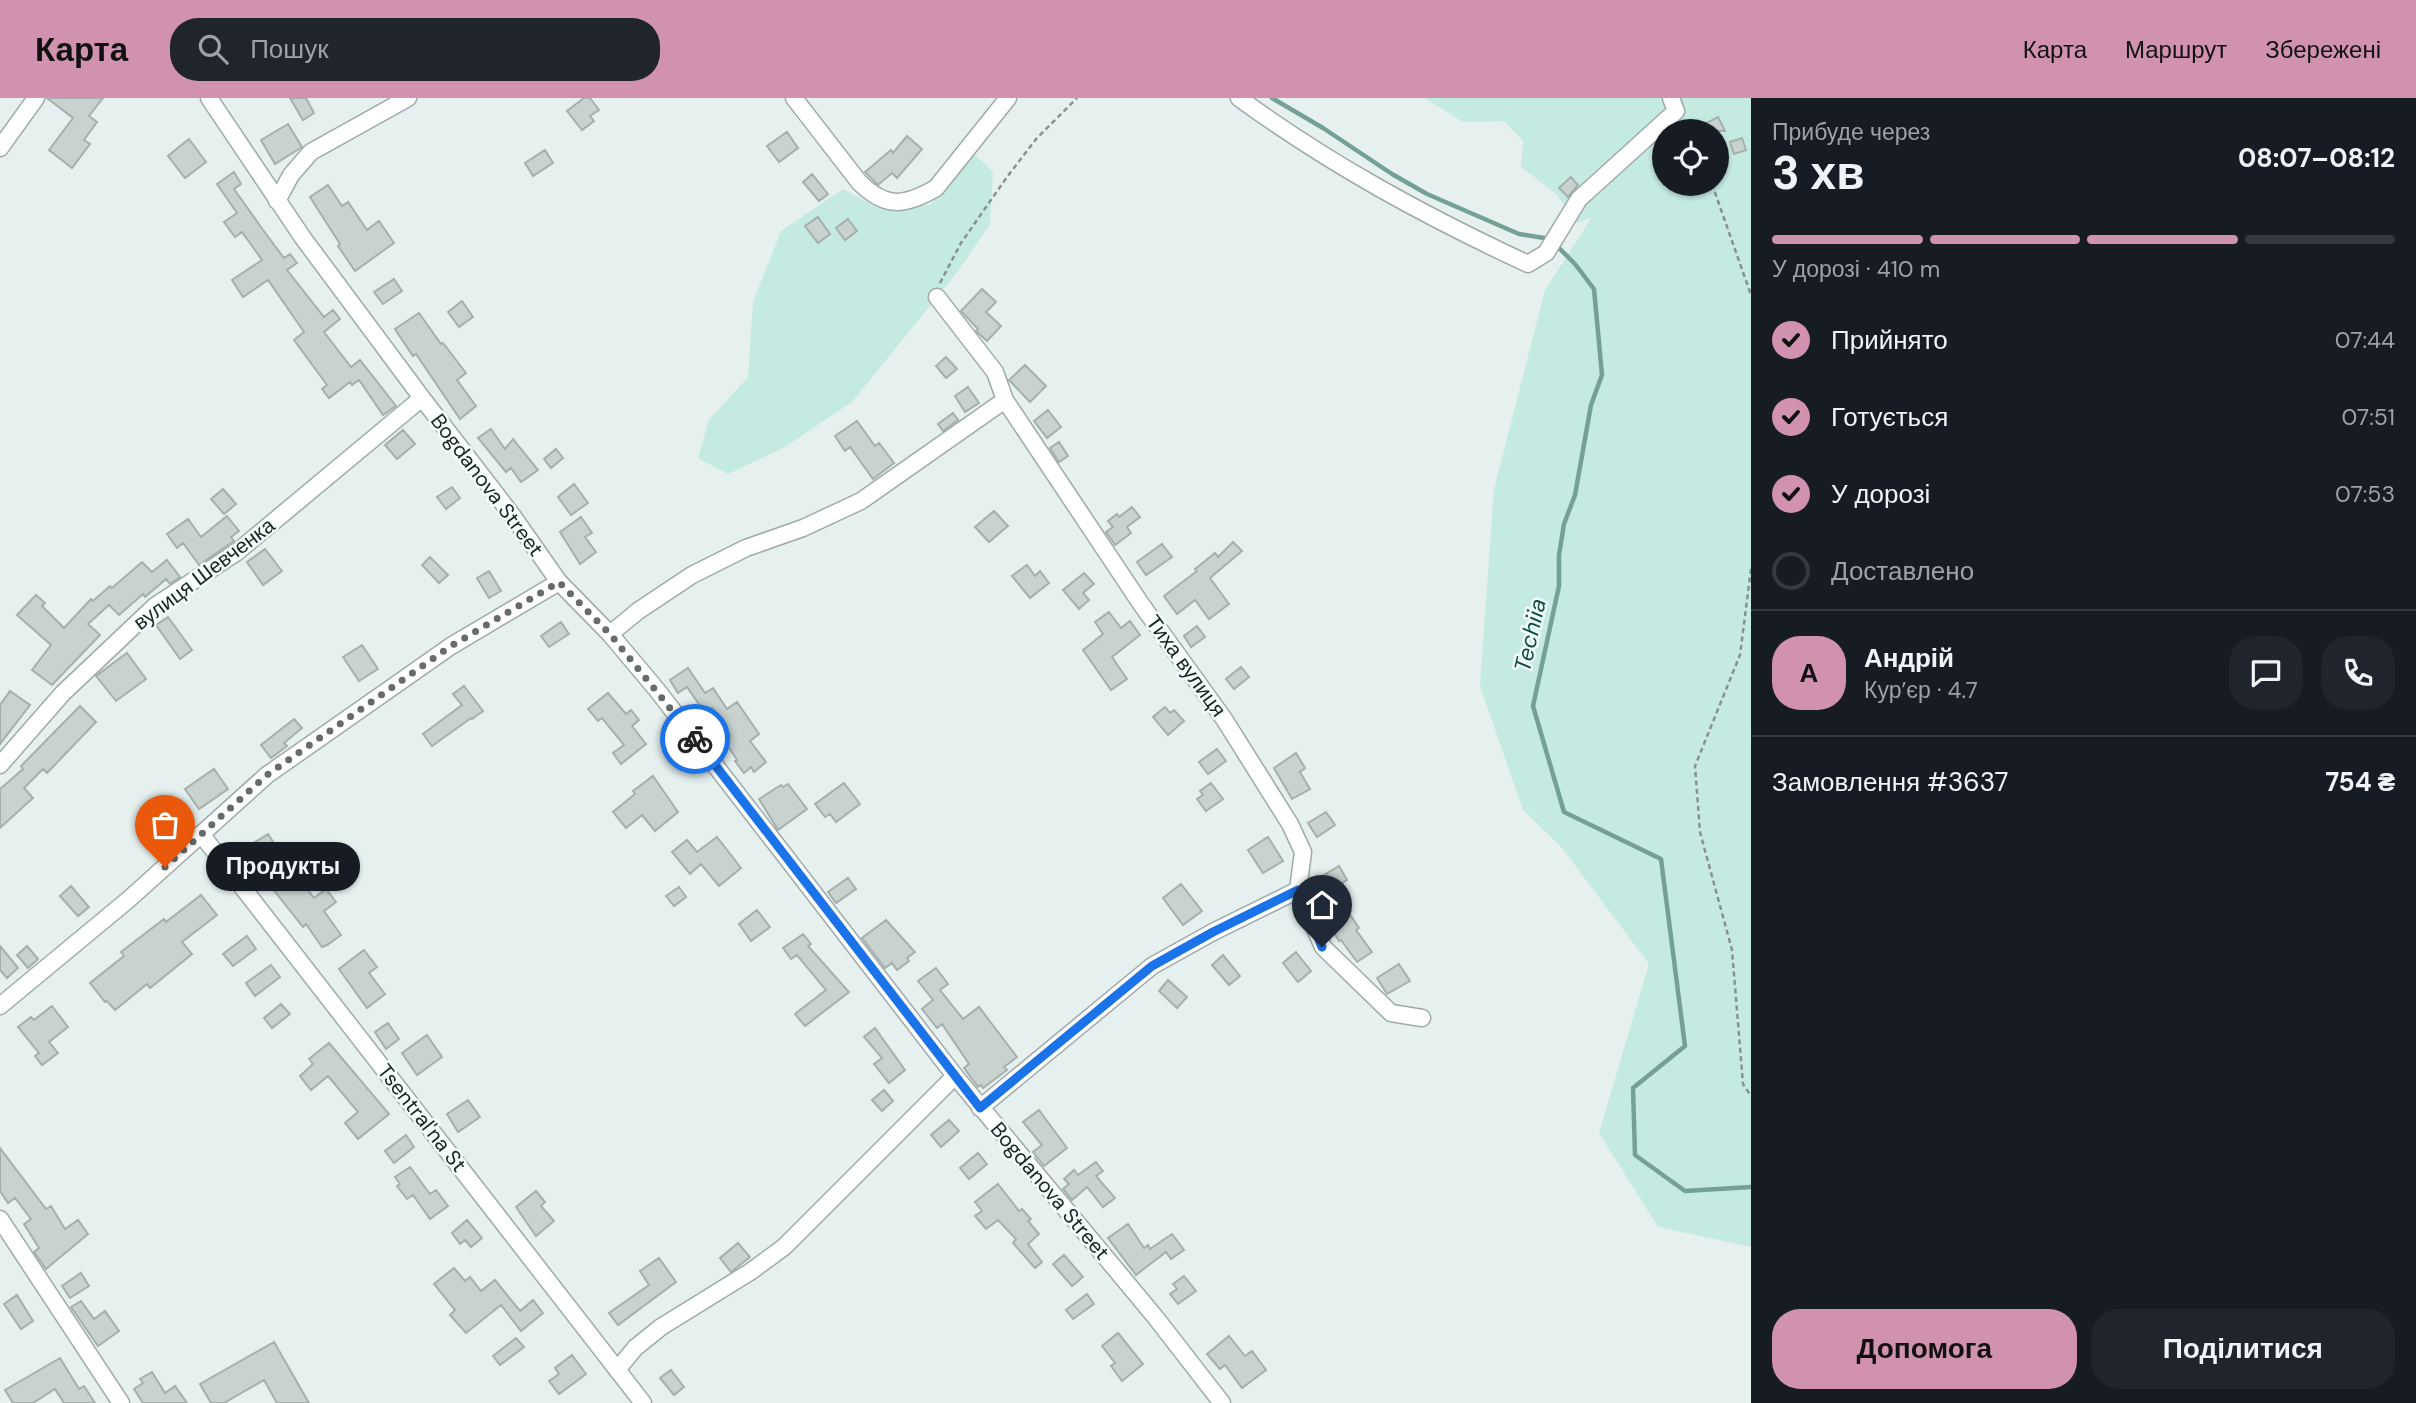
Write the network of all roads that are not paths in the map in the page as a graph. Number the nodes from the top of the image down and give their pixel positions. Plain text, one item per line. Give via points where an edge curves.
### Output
1 (36, 98) edge
2 (198, 98) edge
3 (408, 98) edge
4 (794, 98) edge
5 (1008, 98) edge
6 (1239, 98) edge
7 (1671, 98) edge
8 (213, 104) edge
9 (0, 148) edge
10 (277, 201) junction
11 (937, 297) road end
12 (422, 398) junction
13 (1005, 400) junction
14 (559, 582) junction
15 (610, 634) junction
16 (0, 765) edge
17 (201, 834) junction
18 (1298, 890) junction
19 (0, 1006) edge
20 (1422, 1018) dead end
21 (955, 1076) junction
22 (980, 1108) junction
23 (0, 1219) edge
24 (617, 1370) junction
25 (121, 1403) edge
26 (643, 1403) edge
27 (1222, 1403) edge

1 - 9 street
2 - 8 street
3 - 10 street via 311,152
4 - 5 street via 870,193 904,202 936,188
6 - 7 street via 1298,141 1402,202 1528,264 1546,253 1579,199 1676,111
8 - 10 street, Bogdanova Street
10 - 12 street, Bogdanova Street
11 - 13 street, Тиха вулиця via 995,372
12 - 14 street, Bogdanova Street
12 - 16 street, вулиця Шевченка via 237,552 155,606 63,693
13 - 15 street via 861,502 692,575
13 - 18 street, Тиха вулиця via 1224,719 1290,824 1303,852
14 - 15 street, Bogdanova Street
14 - 17 street via 451,646 321,736 267,775
15 - 21 street, Bogdanova Street
17 - 19 street
17 - 24 street, Tsentral'na St
18 - 20 street via 1322,947 1391,1013
18 - 22 street via 1152,966
21 - 22 street, Bogdanova Street
21 - 24 street via 784,1247 661,1327
22 - 27 street, Bogdanova Street
23 - 25 street
24 - 26 street, Tsentral'na St

